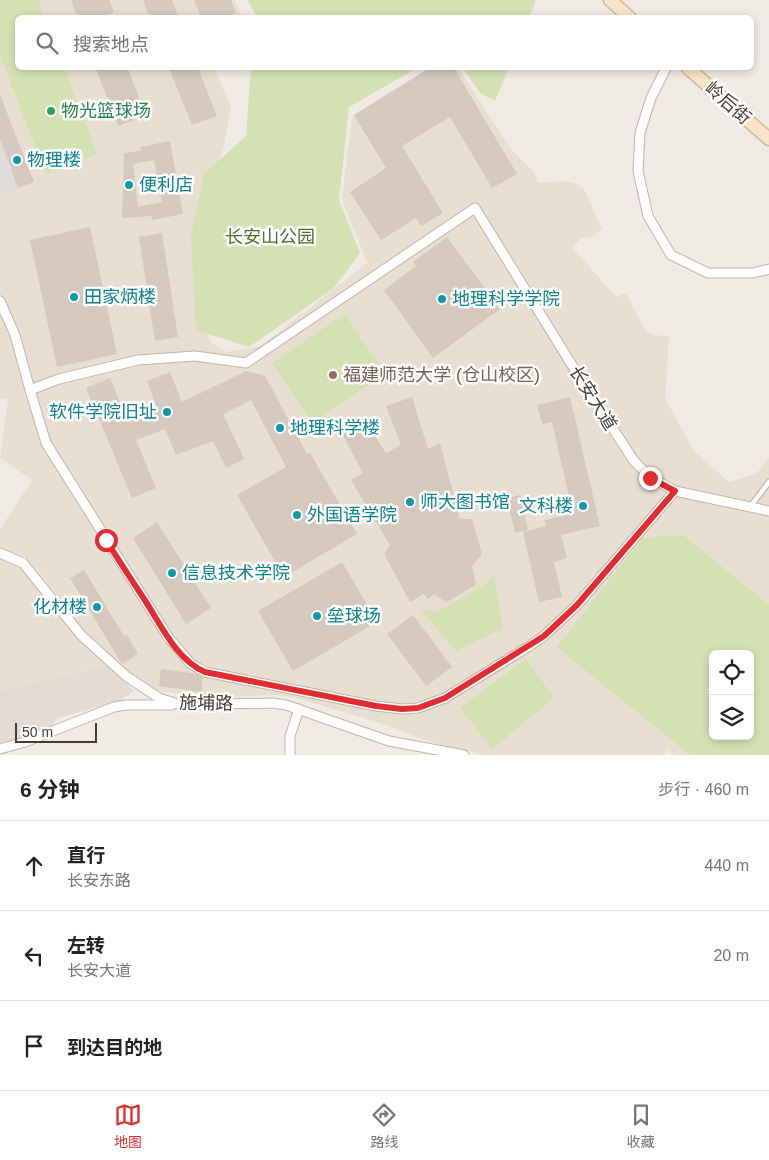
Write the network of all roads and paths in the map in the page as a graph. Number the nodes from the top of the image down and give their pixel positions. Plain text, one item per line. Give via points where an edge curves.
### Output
1 (610, 0) edge
2 (627, 15) edge
3 (665, 70) edge
4 (690, 70) edge
5 (769, 140) edge
6 (769, 269) edge
7 (0, 301) edge
8 (30, 390) junction
9 (769, 482) edge
10 (675, 491) junction
11 (750, 507) junction
12 (769, 511) edge
13 (0, 553) edge
14 (181, 705) junction
15 (299, 709) junction
16 (0, 749) edge
17 (290, 755) edge
18 (464, 755) edge

1 - 2 street
3 - 6 street via 650,98 640,133 638,171 648,216 672,255 708,273
4 - 5 street, 岭后街
7 - 8 street via 15,334
8 - 10 street, 长安大道 via 59,379 138,360 195,356 246,362 475,208 634,461 650,478
8 - 10 street via 46,443 168,637 191,664 205,672 376,706 418,708 445,698 544,636 577,605
9 - 11 lane
10 - 11 street, 长安大道
11 - 12 street, 长安大道
13 - 14 street, 施埔路 via 23,563 73,625 126,676 159,698
14 - 15 street, 施埔路 via 273,703
14 - 16 street via 126,704
15 - 17 street via 290,736
15 - 18 street, 施埔路 via 389,740

